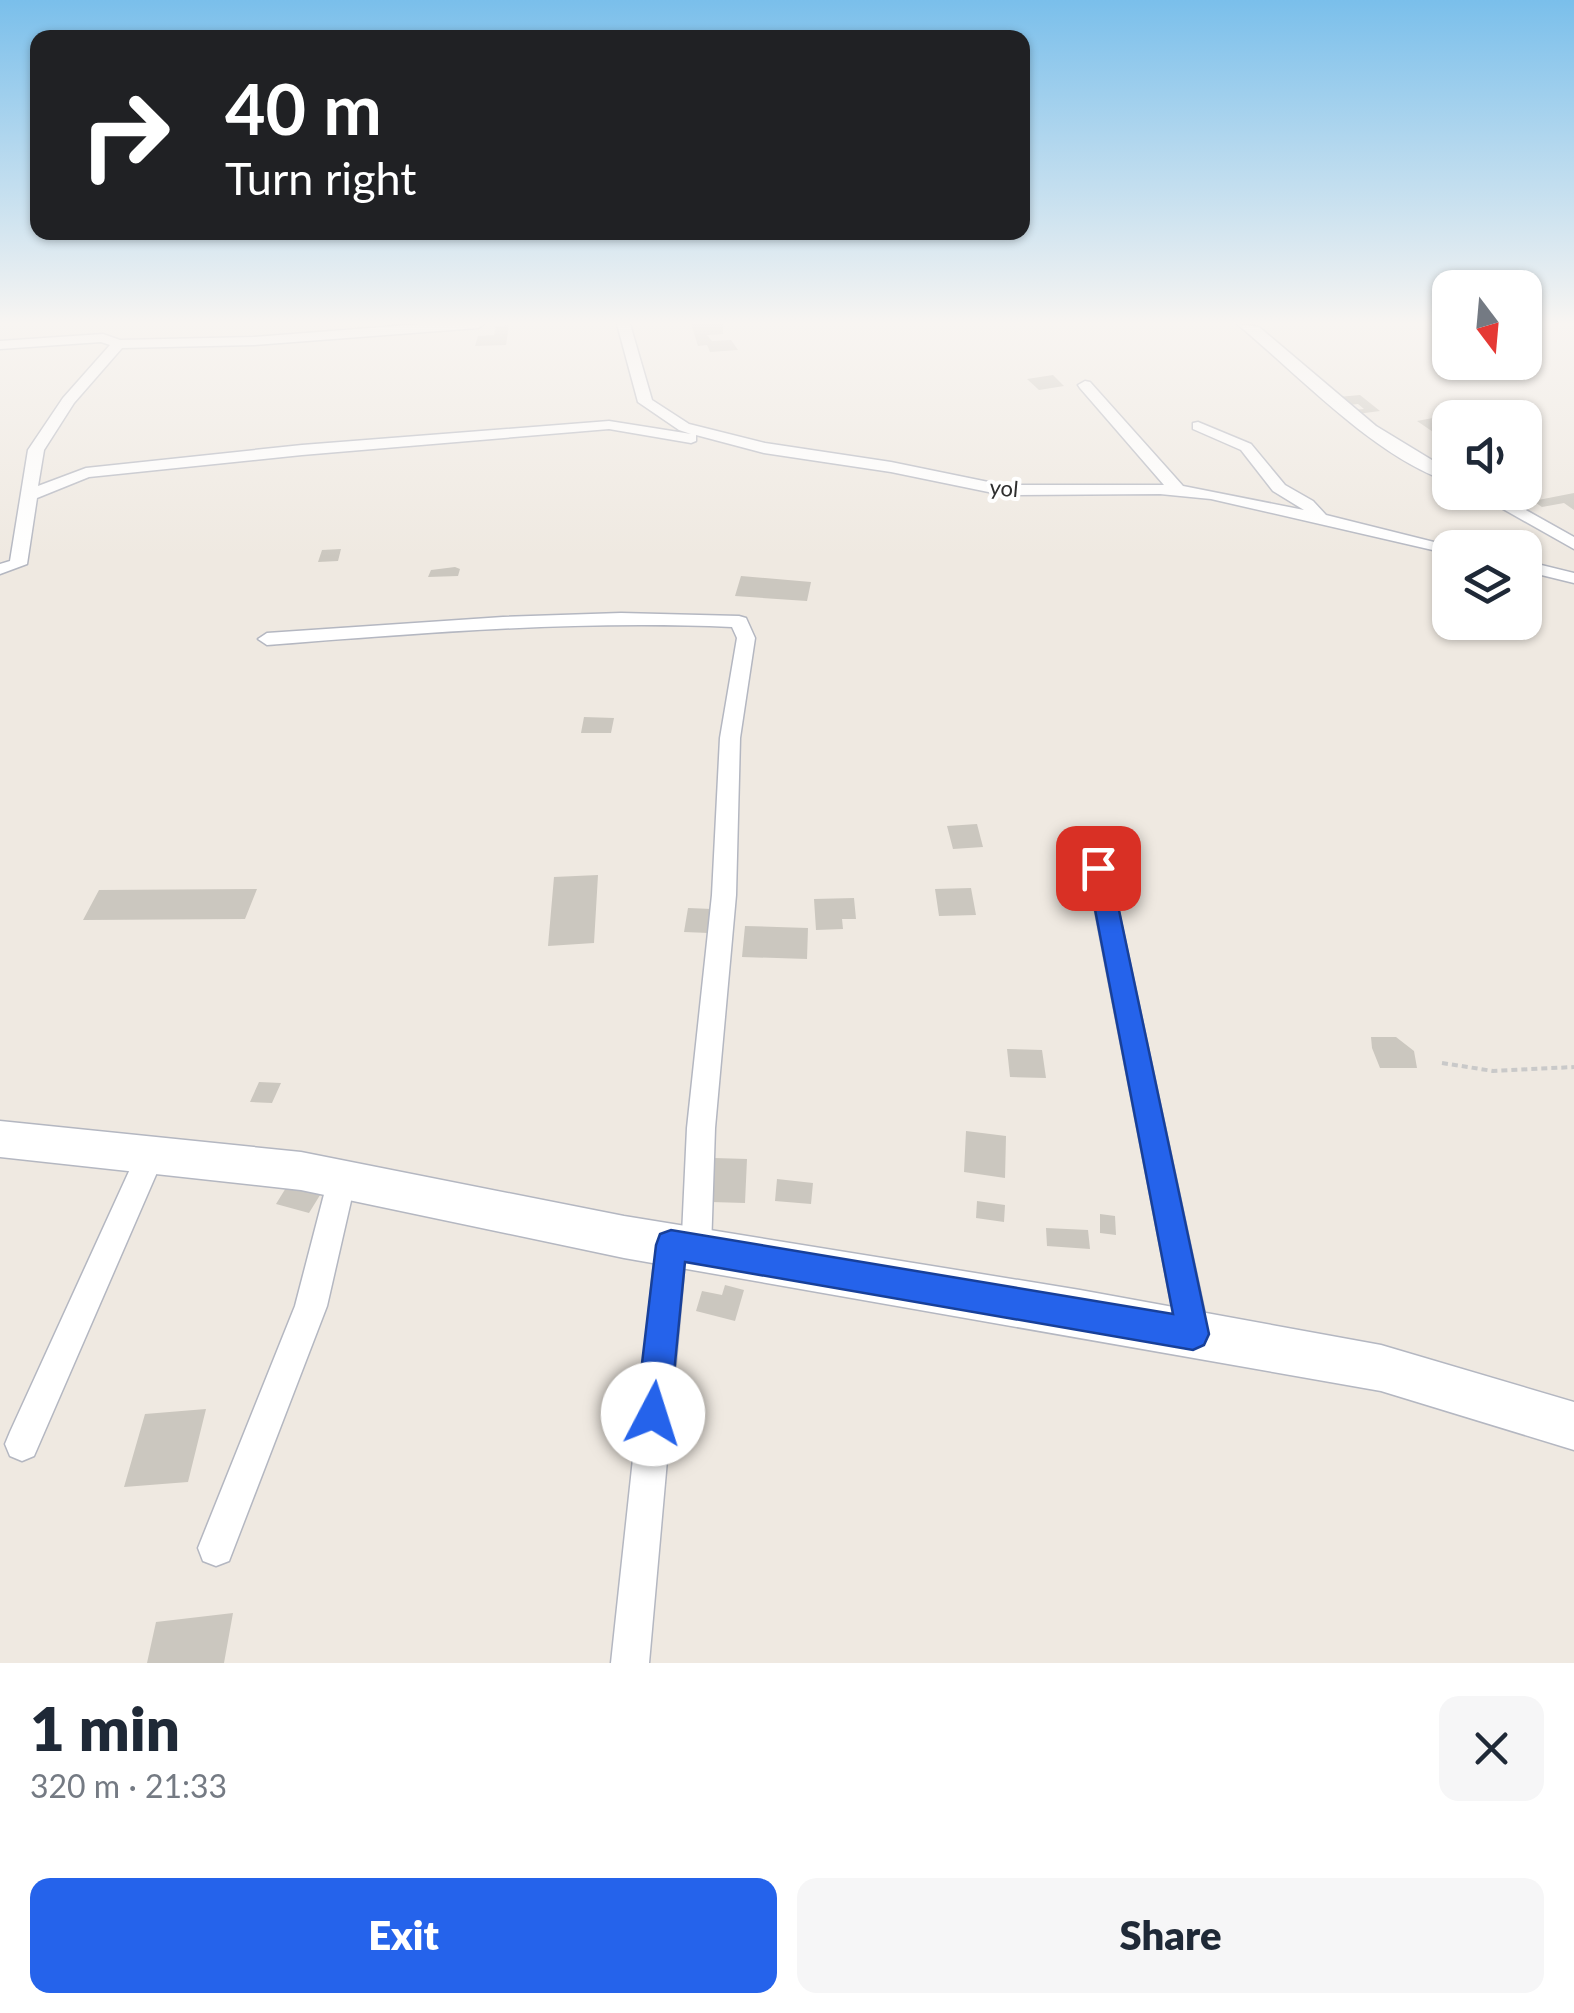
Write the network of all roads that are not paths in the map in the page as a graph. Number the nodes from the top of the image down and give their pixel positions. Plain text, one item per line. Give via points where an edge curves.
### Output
1 (70, 402) edge
2 (645, 402) edge
3 (1100, 402) edge
4 (1333, 402) edge
5 (1198, 426) dead end
6 (726, 440) junction
7 (1432, 468) edge
8 (1178, 491) junction
9 (32, 494) junction
10 (1513, 510) edge
11 (1321, 520) junction
12 (1574, 544) edge
13 (1432, 546) edge
14 (0, 569) edge
15 (1542, 570) edge
16 (1574, 578) edge
17 (266, 639) dead end
18 (1092, 838) dead end
19 (0, 1139) edge
20 (152, 1154) junction
21 (342, 1180) junction
22 (684, 1247) junction
23 (1193, 1334) junction
24 (1574, 1426) edge
25 (22, 1444) dead end
26 (216, 1548) dead end
27 (630, 1663) edge

1 - 9 street via 36,450
2 - 6 street, yol via 684,427
3 - 8 street
4 - 7 street
5 - 11 street via 1246,447 1279,488
6 - 8 street, yol via 1004,490
6 - 9 street via 609,425 86,472
8 - 11 street, yol
9 - 14 street via 18,564
10 - 12 street
11 - 13 street, yol
15 - 16 street
17 - 22 street via 558,619 739,622 746,638 730,738 724,895
18 - 23 street
19 - 20 main road
20 - 21 main road
20 - 25 street
21 - 22 main road
21 - 26 street via 311,1306
22 - 23 main road
22 - 27 street
23 - 24 main road via 1381,1368

